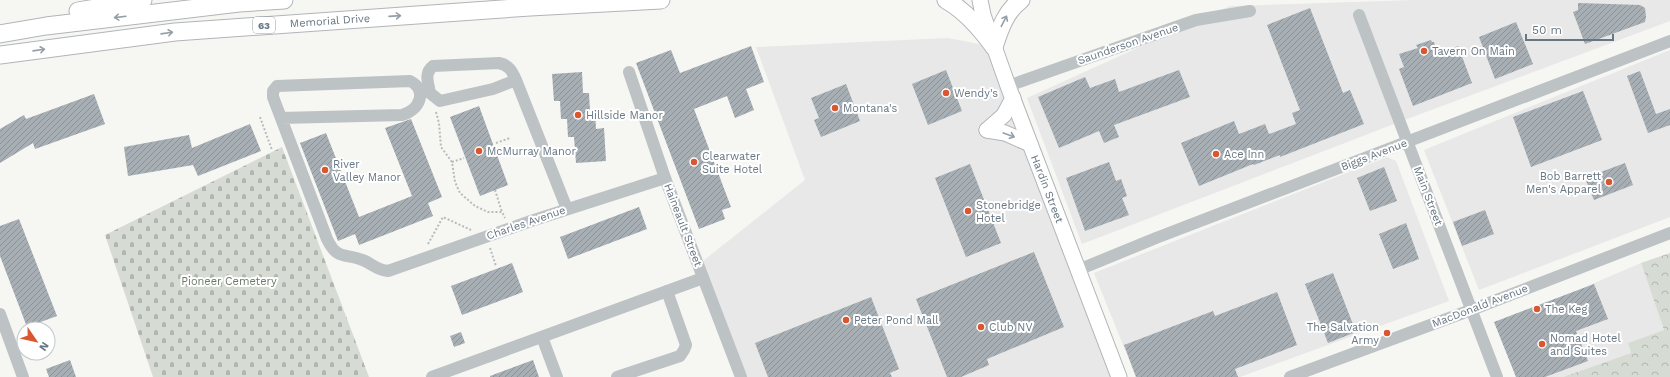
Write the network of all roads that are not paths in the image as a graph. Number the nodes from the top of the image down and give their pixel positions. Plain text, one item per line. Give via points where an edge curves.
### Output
1 (143, 0) edge
2 (284, 0) edge
3 (661, 0) edge
4 (946, 0) edge
5 (980, 0) edge
6 (1021, 0) edge
7 (1250, 11) dead end
8 (1359, 15) dead end
9 (0, 25) edge
10 (0, 34) edge
11 (1670, 41) edge
12 (994, 47) junction
13 (0, 55) edge
14 (629, 72) dead end
15 (516, 80) junction
16 (1010, 92) junction
17 (281, 118) junction
18 (1408, 142) junction
19 (1030, 144) junction
20 (665, 178) junction
21 (567, 209) junction
22 (1670, 233) edge
23 (1078, 270) junction
24 (703, 278) junction
25 (667, 291) junction
26 (1471, 310) junction
27 (0, 314) edge
28 (542, 337) junction
29 (23, 377) edge
30 (432, 377) edge
31 (557, 377) edge
32 (617, 377) edge
33 (741, 377) edge
34 (1119, 377) edge
35 (1290, 377) edge
36 (1497, 377) edge

1 - 9 highway
2 -> 10 highway, 63 via 54,25
13 -> 3 highway, Memorial Drive / 63 via 175,32
4 - 12 highway via 975,25
5 - 12 main road, Hardin Street
12 -> 6 highway via 1003,20
7 - 16 street, Saunderson Avenue via 1196,20
8 - 18 street, Main Street
11 - 18 street, Biggs Avenue
12 - 16 main road, Hardin Street
14 - 20 street, Haineault Street
15 - 15 street via 506,64 499,63 433,66 427,74 430,93 440,101 494,89
15 - 21 street
16 - 19 main road, Hardin Street
16 -> 19 main road via 1004,115 987,130 1005,133
17 - 17 street via 273,97 273,91 277,86 410,81 419,88 419,103 416,108 402,115
17 - 21 street, Charles Avenue via 332,249 339,255 364,261 380,270 388,271
18 - 23 street, Biggs Avenue
18 - 26 street, Main Street
19 - 23 main road, Hardin Street
20 - 21 street, Charles Avenue
20 - 24 street, Haineault Street
22 - 26 street, MacDonald Avenue
23 - 34 main road, Hardin Street
24 - 25 street
24 - 33 street, Haineault Street
25 - 28 street
25 - 32 street via 686,345 684,350 680,356
26 - 35 street, MacDonald Avenue
26 - 36 street, Main Street
27 - 29 street
28 - 30 street
28 - 31 street

